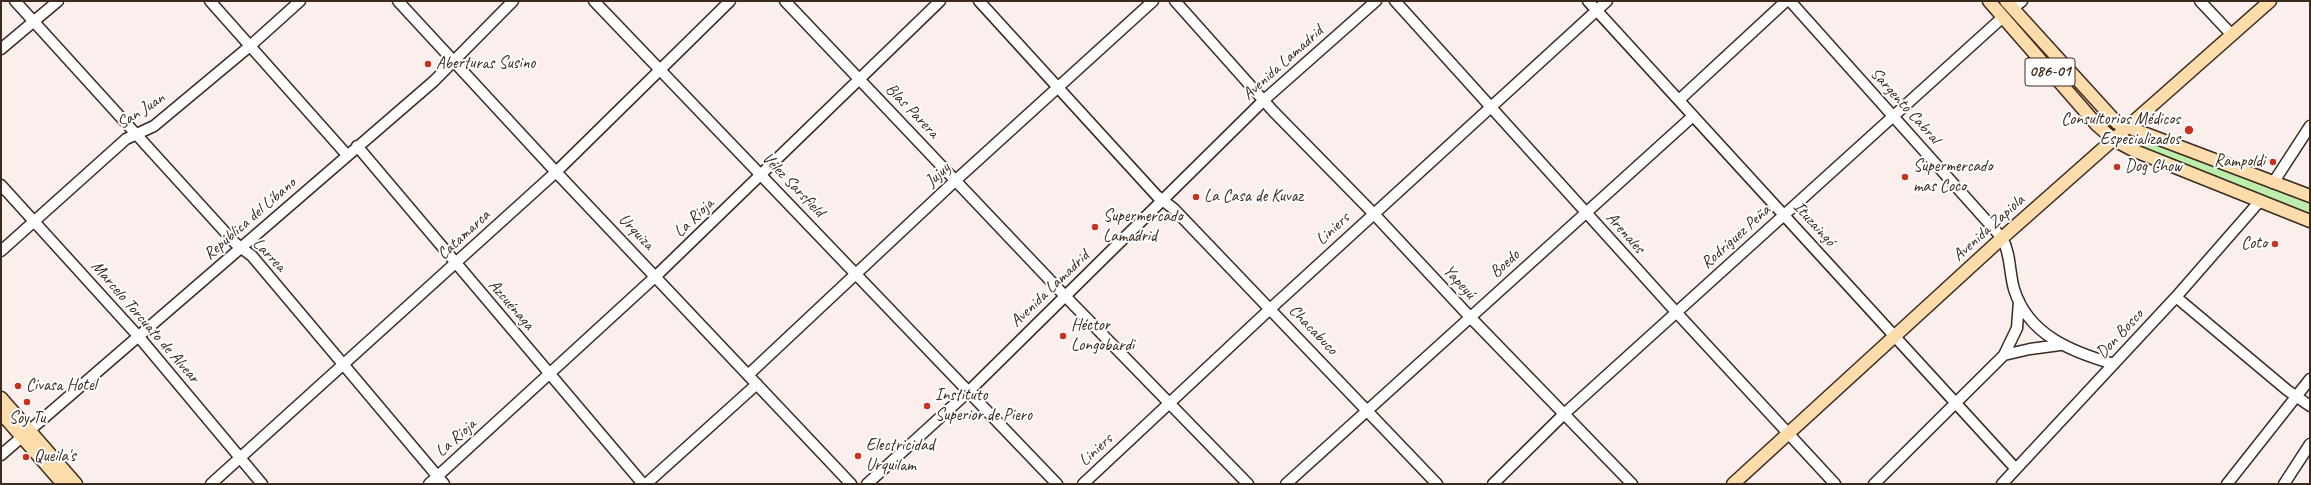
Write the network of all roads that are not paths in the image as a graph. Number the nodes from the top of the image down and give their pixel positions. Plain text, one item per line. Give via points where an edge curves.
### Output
1 (15, 1) edge
2 (58, 1) edge
3 (210, 1) edge
4 (300, 1) edge
5 (398, 1) edge
6 (513, 1) edge
7 (594, 1) edge
8 (730, 1) edge
9 (785, 1) edge
10 (940, 1) edge
11 (979, 1) edge
12 (1153, 1) edge
13 (1175, 1) edge
14 (1376, 1) edge
15 (1395, 1) edge
16 (1588, 1) edge
17 (1607, 1) edge
18 (1786, 1) edge
19 (1790, 1) edge
20 (1988, 1) edge
21 (2200, 1) edge
22 (2270, 1) edge
23 (2014, 3) edge
24 (1597, 10) junction
25 (2003, 17) junction
26 (33, 20) junction
27 (2232, 35) junction
28 (250, 46) junction
29 (1, 49) edge
30 (452, 61) junction
31 (660, 69) junction
32 (859, 80) junction
33 (1059, 88) junction
34 (1264, 100) junction
35 (1679, 100) junction
36 (1492, 108) junction
37 (1693, 116) junction
38 (1894, 117) junction
39 (2310, 126) edge
40 (2127, 128) junction
41 (137, 134) junction
42 (2114, 140) junction
43 (357, 146) junction
44 (347, 155) junction
45 (556, 172) junction
46 (761, 175) junction
47 (956, 180) junction
48 (2273, 182) junction
49 (1, 185) edge
50 (2310, 196) edge
51 (1163, 201) junction
52 (2259, 202) junction
53 (1586, 213) junction
54 (1374, 214) junction
55 (1784, 215) junction
56 (2310, 221) edge
57 (34, 222) junction
58 (2002, 238) junction
59 (242, 248) junction
60 (1, 251) edge
61 (456, 265) junction
62 (856, 274) junction
63 (656, 276) junction
64 (1065, 296) junction
65 (2176, 297) junction
66 (2019, 301) junction
67 (1270, 309) junction
68 (1676, 312) junction
69 (1470, 317) junction
70 (1895, 336) junction
71 (139, 337) junction
72 (2060, 345) junction
73 (2004, 355) junction
74 (344, 364) junction
75 (2114, 364) junction
76 (549, 374) junction
77 (748, 375) junction
78 (2310, 380) edge
79 (757, 384) junction
80 (968, 392) junction
81 (2296, 397) junction
82 (1, 398) edge
83 (1956, 403) junction
84 (1171, 404) junction
85 (2310, 406) edge
86 (1366, 410) junction
87 (1, 413) edge
88 (1564, 414) junction
89 (26, 433) junction
90 (1788, 434) junction
91 (2310, 444) edge
92 (1, 455) edge
93 (240, 457) junction
94 (2016, 469) junction
95 (441, 480) edge
96 (63, 484) edge
97 (76, 484) edge
98 (211, 484) edge
99 (262, 484) edge
100 (429, 484) edge
101 (643, 484) edge
102 (646, 484) edge
103 (851, 484) edge
104 (867, 484) edge
105 (1057, 484) edge
106 (1083, 484) edge
107 (1248, 484) edge
108 (1286, 484) edge
109 (1437, 484) edge
110 (1493, 484) edge
111 (1632, 484) edge
112 (1733, 484) edge
113 (1835, 484) edge
114 (1874, 484) edge
115 (2002, 484) edge
116 (2227, 484) edge
117 (2284, 484) edge

1 - 26 street, Larrea
2 - 26 street
3 - 28 street
4 - 28 street, San Juan
5 - 30 street, Urquiza
6 - 30 street, República del Líbano
7 - 31 street, Vélez Sarsfield
8 - 31 street, Catamarca
9 - 32 street, Blas Parera
10 - 32 street, La Rioja
11 - 33 street, Chacabuco
12 - 33 street, Jujuy
13 - 34 street, Yapeyú
14 - 34 street, Avenida Lamadrid
15 - 36 street, Arenales
16 - 24 street, Ituzaingó
17 - 24 street, Liniers
18 - 35 street
19 - 38 street, Sargento Cabral
20 - 25 main road, 086-01
21 - 27 street
22 - 27 main road, Avenida Zapiola
23 - 40 main road, 086-01 via 2111,120
24 - 35 street, Ituzaingó
24 - 36 street, Liniers
25 - 38 street, Rodríguez Peña
25 - 42 main road, 086-01 via 2097,125
26 - 29 street
26 - 41 street, Larrea
27 - 40 main road, Avenida Zapiola
28 - 41 street, San Juan via 154,126
28 - 44 street
30 - 43 street, República del Líbano via 434,81
30 - 45 street, Urquiza
31 - 45 street, Catamarca
31 - 46 street, Vélez Sarsfield
32 - 46 street, La Rioja
32 - 47 street, Blas Parera
33 - 47 street, Jujuy
33 - 51 street, Chacabuco
34 - 51 street, Avenida Lamadrid
34 - 54 street, Yapeyú
35 - 37 street, Ituzaingó
36 - 53 street, Arenales
36 - 54 street, Liniers
37 - 53 street, Boedo
37 - 55 street, Ituzaingó
38 - 55 street, Rodríguez Peña
38 - 58 street, Sargento Cabral
39 - 48 street
40 - 42 main road, Avenida Zapiola
40 - 48 main road, 086-01
41 - 57 street, San Juan via 122,143
41 - 59 street, Larrea
42 - 52 main road, 086-01
42 - 58 main road, Avenida Zapiola
43 - 44 street, República del Líbano
43 - 61 street, Azcuénaga
44 - 59 street, República del Líbano
45 - 61 street, Catamarca
45 - 63 street, Urquiza
46 - 62 street, Vélez Sarsfield
46 - 63 street, La Rioja
47 - 62 street, Jujuy
47 - 64 street, Blas Parera
48 - 50 main road, 086-01
49 - 57 street, Marcelo Torcuato de Alvear
51 - 64 street, Avenida Lamadrid
51 - 67 street, Chacabuco via 1174,209
52 - 56 main road, 086-01
52 - 65 street, Don Bosco
53 - 68 street, Arenales
53 - 69 street, Boedo
54 - 67 street, Liniers
54 - 69 street, Yapeyú
55 - 68 street, Rodríguez Peña
55 - 70 street, Ituzaingó
57 - 60 street, San Juan
57 - 71 street, Marcelo Torcuato de Alvear
58 - 66 street, Sargento Cabral via 2007,247 2011,278
58 - 70 main road, Avenida Zapiola
59 - 71 street, República del Líbano
59 - 74 street, Larrea via 252,256
61 - 74 street, Catamarca
61 - 76 street, Azcuénaga
62 - 77 street, Jujuy
62 - 80 street, Vélez Sarsfield
63 - 76 street, La Rioja
63 - 77 street, Urquiza
64 - 80 street, Avenida Lamadrid
64 - 84 street, Blas Parera
65 - 75 street, Don Bosco
65 - 81 street
66 - 72 street, Sargento Cabral via 2039,328
66 - 73 street via 2017,328
67 - 84 street, Liniers
67 - 86 street, Chacabuco
68 - 88 street, Rodríguez Peña
68 - 90 street, Arenales
69 - 86 street, Boedo
69 - 88 street, Yapeyú
70 - 83 street, Ituzaingó
70 - 90 main road, Avenida Zapiola
71 - 89 street, República del Líbano
71 - 93 street, Marcelo Torcuato de Alvear
72 - 73 street
72 - 75 street, Sargento Cabral
73 - 83 street
74 - 93 street, Catamarca
74 - 95 street, Larrea
75 - 94 street, Don Bosco
76 - 95 street, La Rioja
76 - 101 street, Azcuénaga
77 - 79 street, Urquiza
78 - 81 street
79 - 102 street
79 - 103 street, Urquiza
80 - 104 street, Avenida Lamadrid
80 - 105 street, Vélez Sarsfield
81 - 85 street
81 - 116 street
82 - 89 main road
83 - 94 street, Ituzaingó
83 - 114 street
84 - 106 street, Liniers
84 - 107 street, Blas Parera
86 - 108 street, Boedo
86 - 109 street, Chacabuco
87 - 89 main road
88 - 110 street, Rodríguez Peña
88 - 111 street, Yapeyú
89 - 92 street, República del Líbano
89 - 96 main road
89 - 97 main road
90 - 112 main road, Avenida Zapiola
90 - 113 street, Arenales
91 - 117 street
93 - 98 street, Catamarca
93 - 99 street, Marcelo Torcuato de Alvear
94 - 115 street, Don Bosco
95 - 100 street, La Rioja

